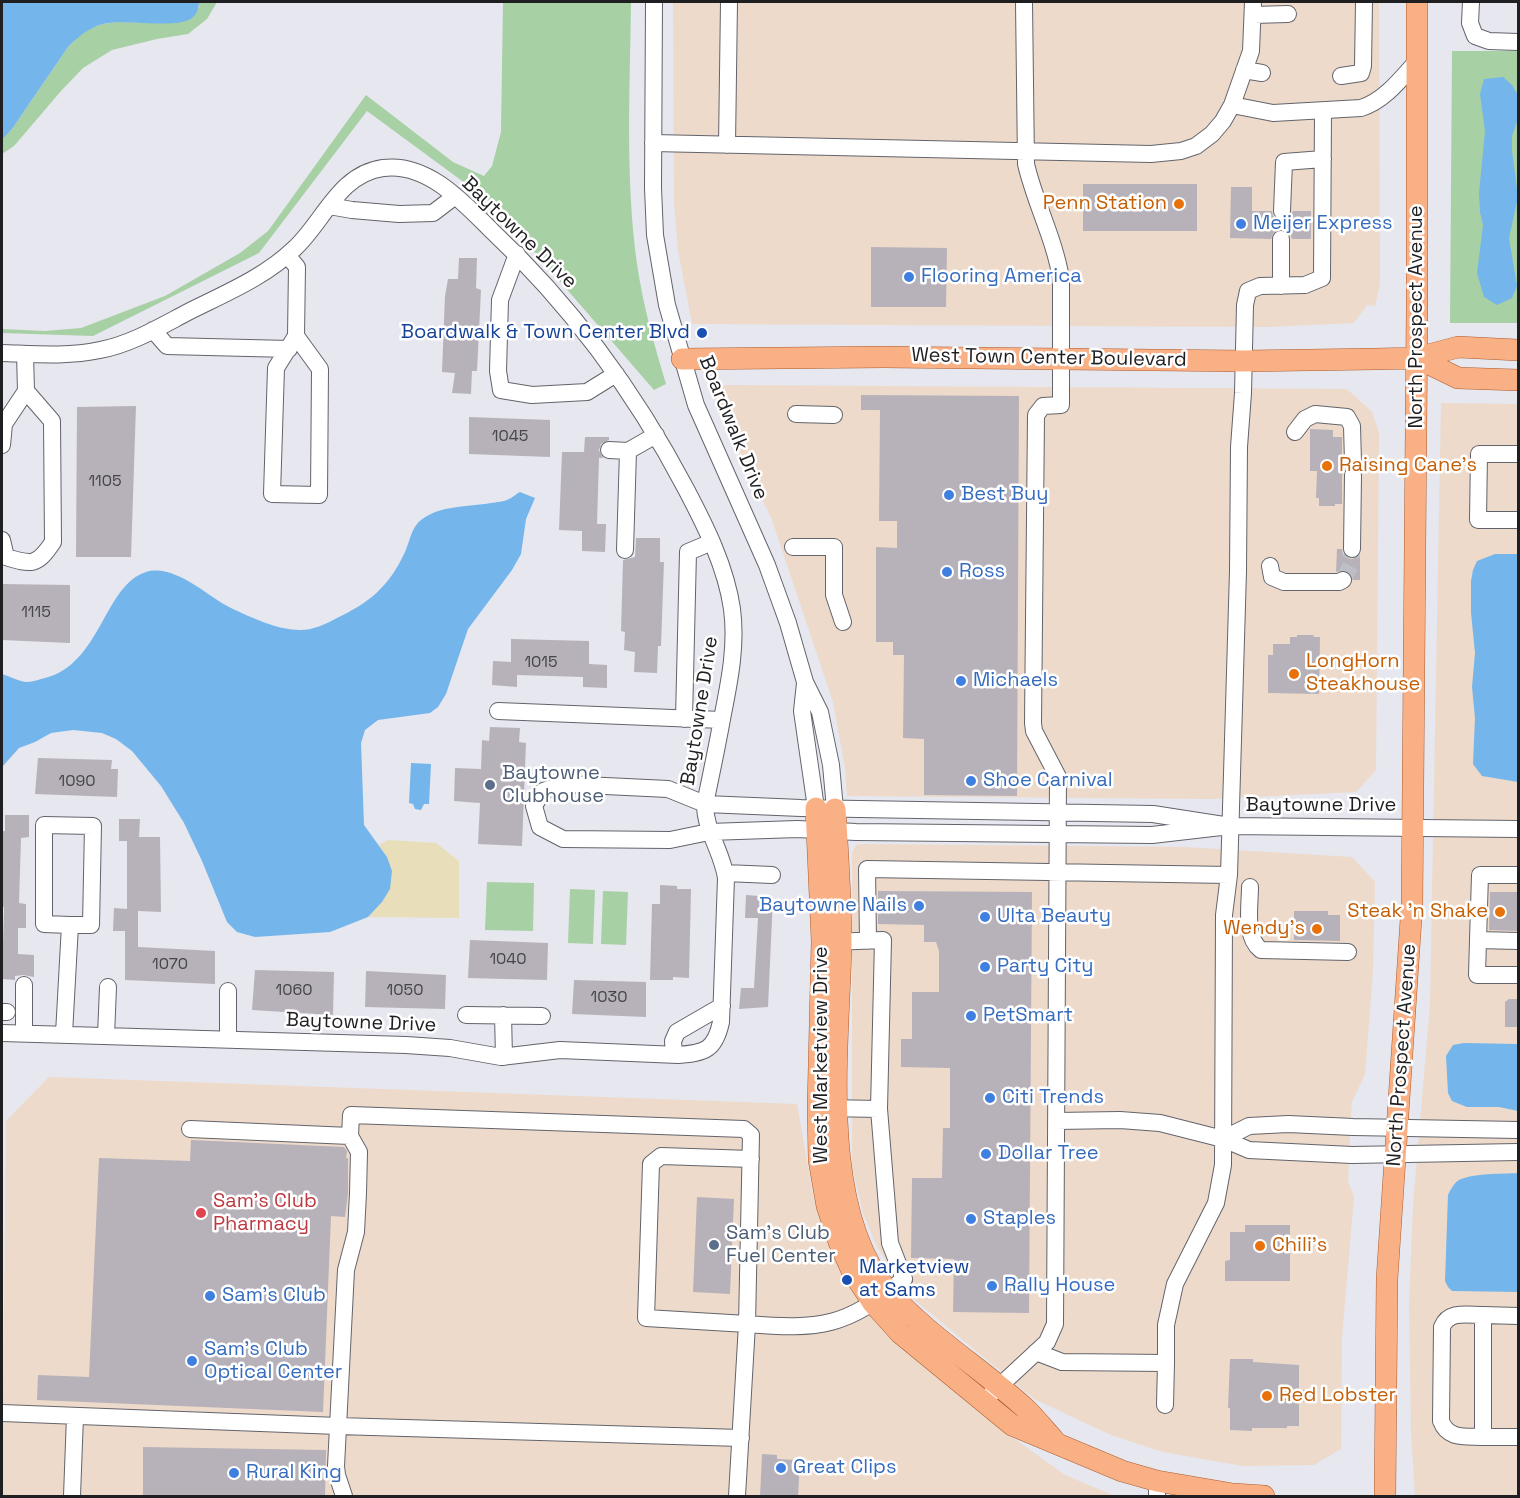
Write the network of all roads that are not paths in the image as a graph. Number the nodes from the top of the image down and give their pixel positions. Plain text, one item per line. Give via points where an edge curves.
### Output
1 (654, 2) edge
2 (729, 2) edge
3 (1024, 2) edge
4 (1364, 2) edge
5 (1418, 2) edge
6 (1471, 2) edge
7 (1253, 8) edge
8 (1281, 10) edge
9 (1518, 42) edge
10 (1417, 62) junction
11 (1244, 70) junction
12 (1262, 73) dead end
13 (1341, 76) dead end
14 (1232, 105) junction
15 (1323, 111) junction
16 (653, 143) junction
17 (727, 145) junction
18 (1024, 150) junction
19 (1323, 159) junction
20 (454, 197) junction
21 (329, 206) junction
22 (1282, 211) tunnel mouth
23 (1281, 239) tunnel mouth
24 (517, 254) junction
25 (287, 255) junction
26 (1281, 286) junction
27 (153, 330) junction
28 (292, 343) junction
29 (1518, 350) edge
30 (2, 353) edge
31 (26, 354) junction
32 (1061, 358) junction
33 (1417, 358) junction
34 (682, 359) junction
35 (1244, 361) junction
36 (616, 374) junction
37 (1518, 380) edge
38 (26, 391) junction
39 (796, 414) dead end
40 (834, 415) dead end
41 (1295, 432) dead end
42 (656, 435) junction
43 (2, 445) edge
44 (609, 450) dead end
45 (628, 451) junction
46 (1518, 454) edge
47 (1518, 520) edge
48 (2, 540) edge
49 (712, 542) junction
50 (793, 546) dead end
51 (1352, 549) tunnel mouth
52 (625, 550) dead end
53 (1270, 566) dead end
54 (1343, 580) dead end
55 (843, 622) dead end
56 (498, 711) dead end
57 (684, 719) junction
58 (722, 720) junction
59 (705, 804) junction
60 (825, 809) junction
61 (968, 811) junction
62 (1058, 812) junction
63 (1230, 826) junction
64 (1413, 827) junction
65 (1518, 829) edge
66 (827, 831) junction
67 (709, 832) junction
68 (968, 833) junction
69 (1058, 833) junction
70 (725, 873) junction
71 (1058, 873) junction
72 (772, 875) dead end
73 (1229, 875) junction
74 (1518, 875) edge
75 (1250, 887) dead end
76 (70, 925) junction
77 (1478, 940) junction
78 (868, 941) junction
79 (1518, 941) edge
80 (831, 942) junction
81 (1348, 952) dead end
82 (1518, 975) edge
83 (24, 985) dead end
84 (108, 987) dead end
85 (228, 991) dead end
86 (722, 1006) junction
87 (466, 1015) dead end
88 (503, 1015) junction
89 (542, 1016) dead end
90 (24, 1032) junction
91 (2, 1033) edge
92 (64, 1034) junction
93 (106, 1036) junction
94 (228, 1039) junction
95 (674, 1055) junction
96 (504, 1057) junction
97 (827, 1108) junction
98 (879, 1109) junction
99 (1056, 1121) junction
100 (1397, 1127) junction
101 (190, 1129) dead end
102 (1518, 1130) edge
103 (350, 1136) junction
104 (1223, 1139) junction
105 (1518, 1152) edge
106 (1395, 1154) junction
107 (751, 1159) junction
108 (881, 1298) junction
109 (1483, 1315) junction
110 (1518, 1316) edge
111 (747, 1324) junction
112 (1036, 1352) junction
113 (1166, 1364) junction
114 (998, 1387) junction
115 (984, 1403) junction
116 (1165, 1405) dead end
117 (2, 1413) edge
118 (75, 1416) junction
119 (338, 1426) junction
120 (1483, 1437) junction
121 (1518, 1437) edge
122 (741, 1438) junction
123 (1061, 1447) junction
124 (1157, 1489) edge
125 (1231, 1495) edge
126 (72, 1497) edge
127 (344, 1497) edge
128 (737, 1497) edge
129 (1264, 1497) edge
130 (1385, 1497) edge

1 - 16 street, Boardwalk Drive
2 - 17 street
3 - 18 street
4 - 13 street via 1363,66 1360,73
5 - 10 main road, North Prospect Avenue
6 - 9 street via 1470,23 1475,36 1489,41
7 - 8 street
7 - 11 street via 1251,51
10 - 15 street via 1372,104
10 - 33 main road, North Prospect Avenue
11 - 12 street
11 - 14 street
14 - 15 street via 1274,113
14 - 18 street via 1212,134 1181,151 1151,154
15 - 19 street
16 - 17 street
16 - 34 street, Boardwalk Drive via 655,235 665,296
17 - 18 street
18 - 32 street via 1032,189 1059,264
19 - 22 street via 1284,162
19 - 26 street via 1322,278 1305,285
20 - 21 street via 433,213 399,214
20 - 21 street, Baytowne Drive via 424,175 387,167 360,175
20 - 24 street, Baytowne Drive
21 - 25 street, Baytowne Drive
23 - 26 street
24 - 36 street, Baytowne Drive via 559,299
24 - 36 street via 500,300 501,390 532,395 587,392
25 - 27 street, Baytowne Drive via 250,281
25 - 28 street via 297,267
26 - 35 street via 1260,286 1248,291
27 - 28 street via 167,346
27 - 31 street, Baytowne Drive via 101,350
28 - 28 street via 320,369 320,495 272,494 276,368
29 - 33 main road, West Town Center Boulevard via 1458,346
30 - 31 street, Baytowne Drive
31 - 38 street
32 - 34 main road, West Town Center Boulevard
32 - 35 main road, West Town Center Boulevard
32 - 62 street via 1061,405 1042,406 1036,415 1032,677 1034,731 1058,777
33 - 35 main road, West Town Center Boulevard
33 - 37 main road, West Town Center Boulevard via 1458,378
33 - 64 main road, North Prospect Avenue
34 - 60 street, Boardwalk Drive via 701,417 767,565 788,623 805,682 802,711
35 - 63 street
36 - 42 street, Baytowne Drive
38 - 43 street via 4,424
38 - 48 street via 52,421 52,542 43,557 27,563 6,557
39 - 40 street
41 - 51 street via 1315,414 1347,417 1352,426
42 - 45 street
42 - 49 street, Baytowne Drive
44 - 45 street
45 - 52 street
46 - 47 street via 1479,454 1478,520
49 - 57 street via 688,552
49 - 58 street, Baytowne Drive via 726,581 734,633
50 - 55 street via 834,548 834,595
53 - 54 street via 1272,577 1277,580
56 - 57 street
57 - 58 street
58 - 59 street, Baytowne Drive
59 - 60 street, Baytowne Drive
59 - 67 street, Baytowne Drive
59 - 67 street via 668,789 564,784 543,791 534,806 540,827 563,839 670,840
60 - 61 street, Baytowne Drive
60 - 66 main road, West Marketview Drive
61 - 62 street, Baytowne Drive
61 - 68 street
62 - 63 street, Baytowne Drive via 1153,814
62 - 69 street
63 - 64 street, Baytowne Drive
63 - 69 street, Baytowne Drive via 1152,835
63 - 73 street
64 - 65 street, Baytowne Drive
64 - 100 main road, North Prospect Avenue via 1412,904
66 - 67 street, Baytowne Drive
66 - 68 street, Baytowne Drive
66 - 80 main road, West Marketview Drive
67 - 70 street, Baytowne Drive via 724,862
68 - 69 street, Baytowne Drive
69 - 71 street
70 - 72 street
70 - 86 street, Baytowne Drive
71 - 73 street
71 - 78 street via 867,869
71 - 99 street
73 - 104 street via 1224,915
74 - 77 street via 1479,875
75 - 81 street via 1250,934 1261,950
76 - 76 street via 91,925 93,826 44,825 44,924
76 - 92 street
77 - 79 street
77 - 82 street via 1477,975
78 - 80 street
78 - 98 street via 883,940
80 - 97 main road, West Marketview Drive
83 - 90 street
84 - 93 street
85 - 94 street
86 - 95 street via 677,1032
86 - 95 street, Baytowne Drive via 715,1042 693,1054
87 - 88 street
88 - 89 street
88 - 96 street
90 - 91 street, Baytowne Drive
90 - 92 street, Baytowne Drive
92 - 93 street, Baytowne Drive
93 - 94 street, Baytowne Drive
94 - 96 street, Baytowne Drive via 439,1047
95 - 96 street, Baytowne Drive via 560,1050
97 - 98 street
97 - 108 main road, West Marketview Drive via 819,1160 827,1206 852,1271
98 - 108 street via 890,1243 904,1279
99 - 104 street via 1160,1123
99 - 112 street via 1055,1324 1047,1342
100 - 102 street
100 - 104 street via 1249,1126
100 - 106 main road, North Prospect Avenue
101 - 103 street
103 - 107 street via 351,1115 744,1129 751,1135
103 - 119 street via 359,1152 356,1232 346,1270
104 - 106 street via 1249,1150
104 - 113 street via 1216,1203 1174,1284 1166,1325
105 - 106 street
106 - 130 main road, North Prospect Avenue via 1387,1279
107 - 111 street
107 - 111 street via 661,1156 651,1164 646,1318
108 - 111 street via 832,1323 789,1328
108 - 114 main road, West Marketview Drive via 926,1327
108 - 115 main road, West Marketview Drive via 900,1333
109 - 110 street
109 - 120 street
109 - 120 street via 1445,1319 1442,1327 1444,1430 1449,1434
111 - 122 street
112 - 113 street via 1062,1362
112 - 114 street
113 - 116 street
114 - 115 street
114 - 123 main road, West Marketview Drive via 1027,1410
115 - 123 main road, West Marketview Drive via 1012,1425
117 - 118 street
118 - 119 street
118 - 126 street
119 - 122 street
119 - 127 street via 337,1475
120 - 121 street
122 - 128 street
123 - 124 main road, West Marketview Drive
124 - 125 main road, West Marketview Drive
125 - 129 main road, West Marketview Drive

